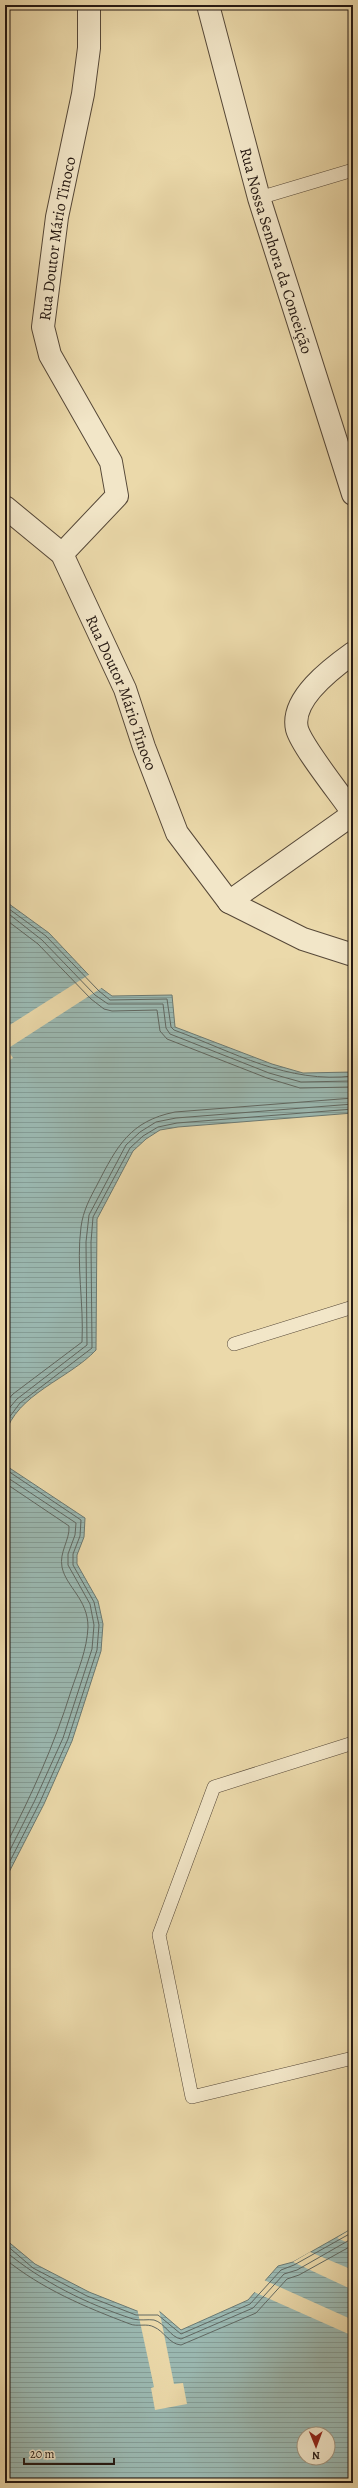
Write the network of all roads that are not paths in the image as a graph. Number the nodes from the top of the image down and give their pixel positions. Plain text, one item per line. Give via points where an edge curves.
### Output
1 (89, 5) edge
2 (208, 5) edge
3 (353, 170) edge
4 (259, 198) junction
5 (353, 494) edge
6 (5, 507) edge
7 (62, 554) junction
8 (353, 653) edge
9 (353, 814) edge
10 (229, 902) junction
11 (353, 955) edge
12 (353, 1307) edge
13 (234, 1344) dead end
14 (353, 1743) edge
15 (353, 2058) edge

1 - 7 street, Rua Doutor Mário Tinoco via 89,48 83,94 56,217 43,327 53,361 111,462 117,496
2 - 4 street, Rua Nossa Senhora da Conceição
3 - 4 lane
4 - 5 street, Rua Nossa Senhora da Conceição
6 - 7 street, Rua Doutor Mário Tinoco
7 - 10 street, Rua Doutor Mário Tinoco via 125,689 177,833
8 - 9 street via 323,675 299,708 297,720 300,736
9 - 10 street
10 - 11 street via 303,939
12 - 13 lane
14 - 15 lane via 214,1787 158,1935 192,2097

